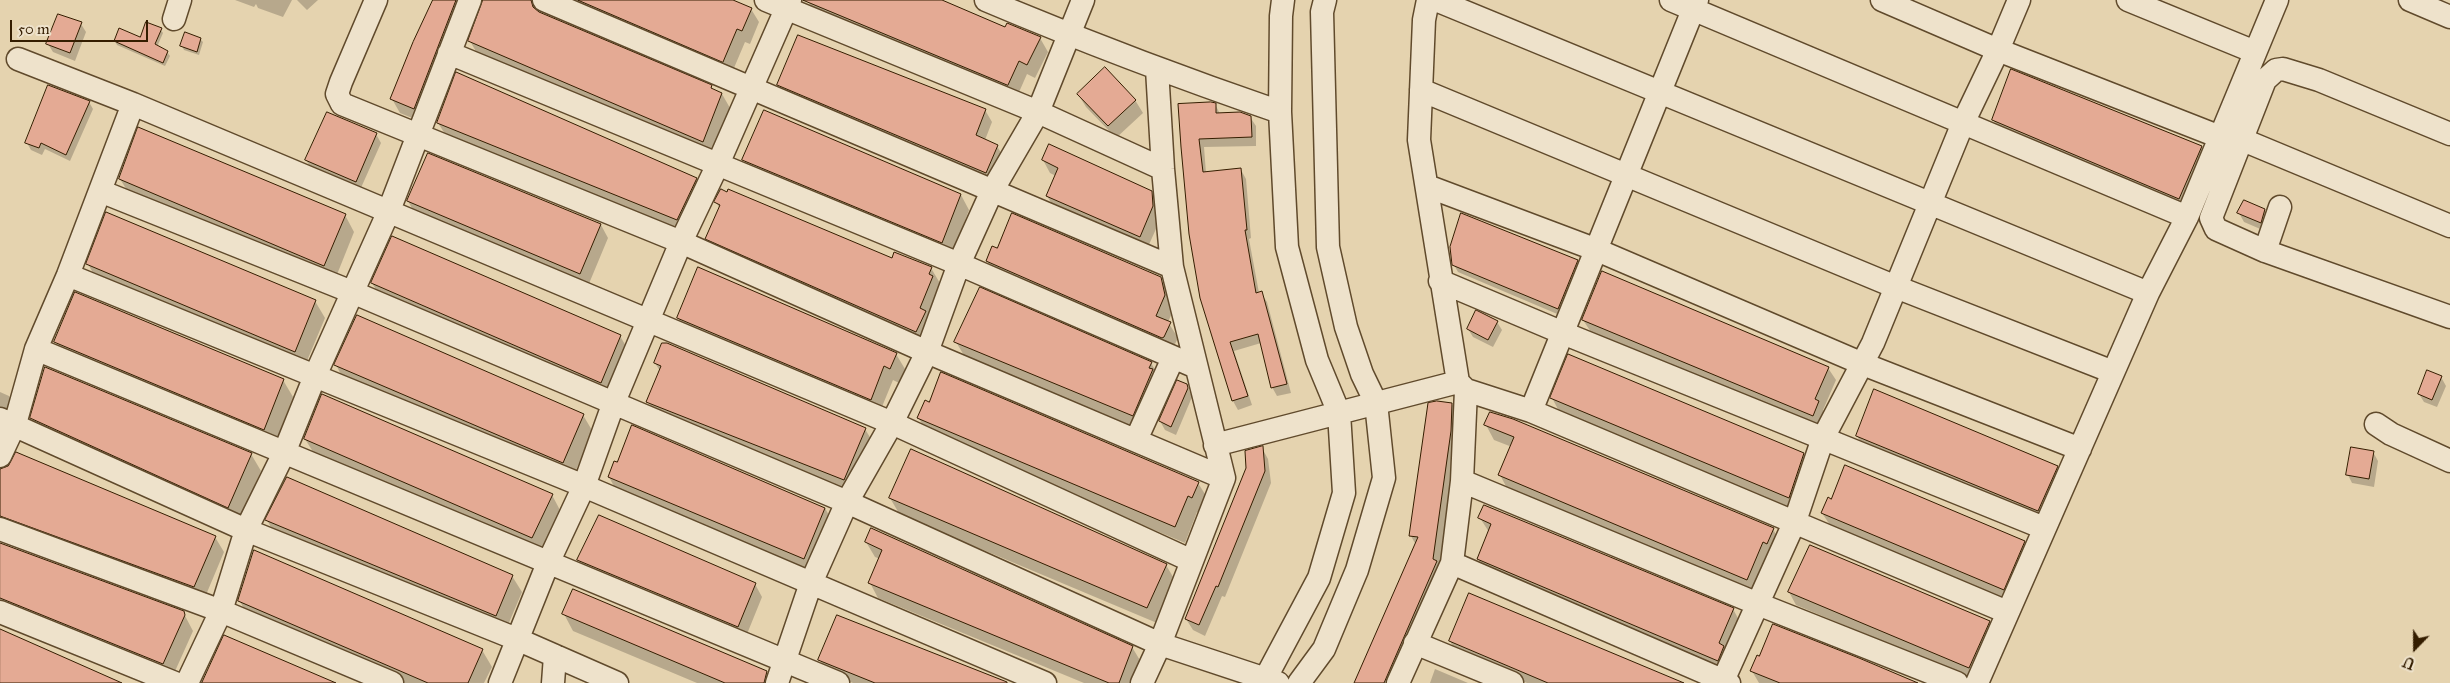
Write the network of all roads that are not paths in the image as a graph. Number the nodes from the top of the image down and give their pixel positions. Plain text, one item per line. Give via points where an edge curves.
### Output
1 (376, 0) edge
2 (470, 0) edge
3 (544, 0) edge
4 (986, 0) edge
5 (1083, 0) edge
6 (1283, 0) edge
7 (1325, 0) edge
8 (1428, 0) edge
9 (1436, 0) edge
10 (1671, 0) edge
11 (1882, 0) edge
12 (2019, 0) edge
13 (2128, 0) edge
14 (2277, 0) edge
15 (2410, 0) edge
16 (780, 3) edge
17 (1695, 4) edge
18 (2450, 17) edge
19 (1068, 35) junction
20 (1998, 50) junction
21 (2255, 52) junction
22 (449, 53) junction
23 (18, 59) dead end
24 (1157, 69) junction
25 (751, 88) junction
26 (1421, 90) junction
27 (1658, 92) junction
28 (133, 104) junction
29 (1038, 112) junction
30 (1280, 112) junction
31 (1963, 123) junction
32 (416, 134) junction
33 (2450, 134) edge
34 (2220, 137) junction
35 (2242, 140) junction
36 (718, 164) junction
37 (1162, 169) junction
38 (1626, 175) junction
39 (1427, 186) junction
40 (100, 191) junction
41 (992, 191) junction
42 (1930, 204) junction
43 (2280, 207) dead end
44 (388, 212) junction
45 (2187, 217) junction
46 (2450, 226) edge
47 (681, 242) junction
48 (1597, 250) junction
49 (2264, 251) junction
50 (958, 264) junction
51 (1172, 267) junction
52 (68, 275) junction
53 (1440, 281) junction
54 (1896, 287) junction
55 (352, 292) junction
56 (2148, 293) junction
57 (2450, 317) edge
58 (648, 322) junction
59 (1563, 333) junction
60 (36, 349) junction
61 (927, 352) junction
62 (1173, 358) junction
63 (1863, 364) junction
64 (1196, 367) junction
65 (2113, 372) junction
66 (314, 376) junction
67 (1462, 386) junction
68 (614, 402) junction
69 (1376, 403) junction
70 (1531, 411) junction
71 (1339, 413) junction
72 (7, 421) edge
73 (892, 423) junction
74 (2376, 424) dead end
75 (1823, 438) junction
76 (1136, 440) junction
77 (1216, 445) junction
78 (2080, 449) junction
79 (284, 453) junction
80 (0, 456) edge
81 (2450, 461) edge
82 (1224, 478) junction
83 (1462, 481) junction
84 (584, 486) junction
85 (847, 502) junction
86 (1795, 521) junction
87 (2044, 528) junction
88 (0, 529) edge
89 (246, 530) junction
90 (1192, 561) junction
91 (548, 563) junction
92 (1452, 563) junction
93 (811, 583) junction
94 (1758, 604) junction
95 (221, 611) junction
96 (0, 612) edge
97 (2007, 612) junction
98 (519, 640) junction
99 (1415, 643) junction
100 (1160, 644) junction
101 (555, 656) junction
102 (784, 660) junction
103 (1268, 681) edge
104 (1725, 682) edge
105 (175, 683) edge
106 (187, 683) edge
107 (392, 683) edge
108 (500, 683) edge
109 (553, 683) edge
110 (617, 683) edge
111 (777, 683) edge
112 (838, 683) edge
113 (1045, 683) edge
114 (1142, 683) edge
115 (1299, 683) edge
116 (1398, 683) edge
117 (1512, 683) edge
118 (1957, 683) edge
119 (1977, 683) edge

1 - 32 street via 337,94 342,104
2 - 22 street
3 - 25 street
4 - 19 street
5 - 19 street
6 - 30 street
7 - 69 street via 1322,12 1328,247 1346,327
8 - 26 street
9 - 27 street
10 - 17 street
11 - 20 street
12 - 20 street
13 - 21 street
14 - 21 street
15 - 18 street
16 - 25 street
16 - 29 street
17 - 27 street
17 - 31 street
19 - 24 street
19 - 29 street
20 - 31 street
20 - 34 street
21 - 34 street
22 - 32 street
22 - 36 street
23 - 28 street
24 - 30 street
24 - 37 street
25 - 36 street
25 - 41 street
26 - 38 street
26 - 39 street via 1419,140
27 - 38 street
27 - 42 street
28 - 40 street
28 - 44 street
29 - 37 street
29 - 41 street
30 - 71 street via 1287,247 1317,360
31 - 42 street
31 - 45 street
32 - 44 street
32 - 47 street
33 - 35 street via 2319,80 2283,69 2276,70 2265,80
34 - 45 street
35 - 46 street
35 - 49 street via 2211,218 2216,230
36 - 47 street
36 - 50 street
37 - 51 street
38 - 48 street
38 - 54 street
39 - 48 street
39 - 53 street
40 - 52 street
40 - 55 street
41 - 50 street
41 - 51 street
42 - 54 street
42 - 56 street
43 - 49 street
44 - 55 street
44 - 58 street
45 - 56 street
47 - 58 street
47 - 61 street
48 - 59 street
48 - 63 street
49 - 57 street
50 - 61 street
50 - 62 street
51 - 64 street
52 - 60 street
52 - 66 street
53 - 59 street
53 - 67 street
54 - 63 street
54 - 65 street
55 - 66 street
55 - 68 street
56 - 65 street
58 - 68 street
58 - 73 street
59 - 70 street
59 - 75 street
60 - 72 street
60 - 79 street
61 - 73 street
61 - 76 street
62 - 64 street
62 - 76 street
63 - 75 street
63 - 78 street
64 - 77 street
65 - 78 street
66 - 79 street
66 - 84 street
67 - 69 street
67 - 70 street
67 - 83 street
68 - 84 street
68 - 85 street
69 - 71 street
69 - 115 street via 1384,478 1357,570 1324,649
70 - 86 street
71 - 77 street
71 - 103 street via 1344,494 1319,578
72 - 80 street
72 - 89 street
73 - 85 street
73 - 90 street
74 - 81 street via 2390,434
75 - 86 street
75 - 87 street
76 - 82 street
77 - 82 street
78 - 87 street
79 - 89 street
79 - 91 street
82 - 90 street
83 - 92 street
83 - 94 street
84 - 91 street
84 - 93 street
85 - 93 street
85 - 100 street
86 - 94 street
86 - 97 street
87 - 97 street
88 - 95 street
89 - 95 street
89 - 98 street
90 - 100 street
91 - 98 street
91 - 102 street
92 - 99 street
92 - 104 street
93 - 102 street
93 - 113 street
94 - 104 street
94 - 118 street
95 - 106 street
95 - 107 street
96 - 105 street
97 - 119 street
98 - 101 street
98 - 108 street
99 - 116 street
99 - 117 street
100 - 103 street
100 - 114 street
101 - 109 street
101 - 110 street
102 - 111 street
102 - 112 street

